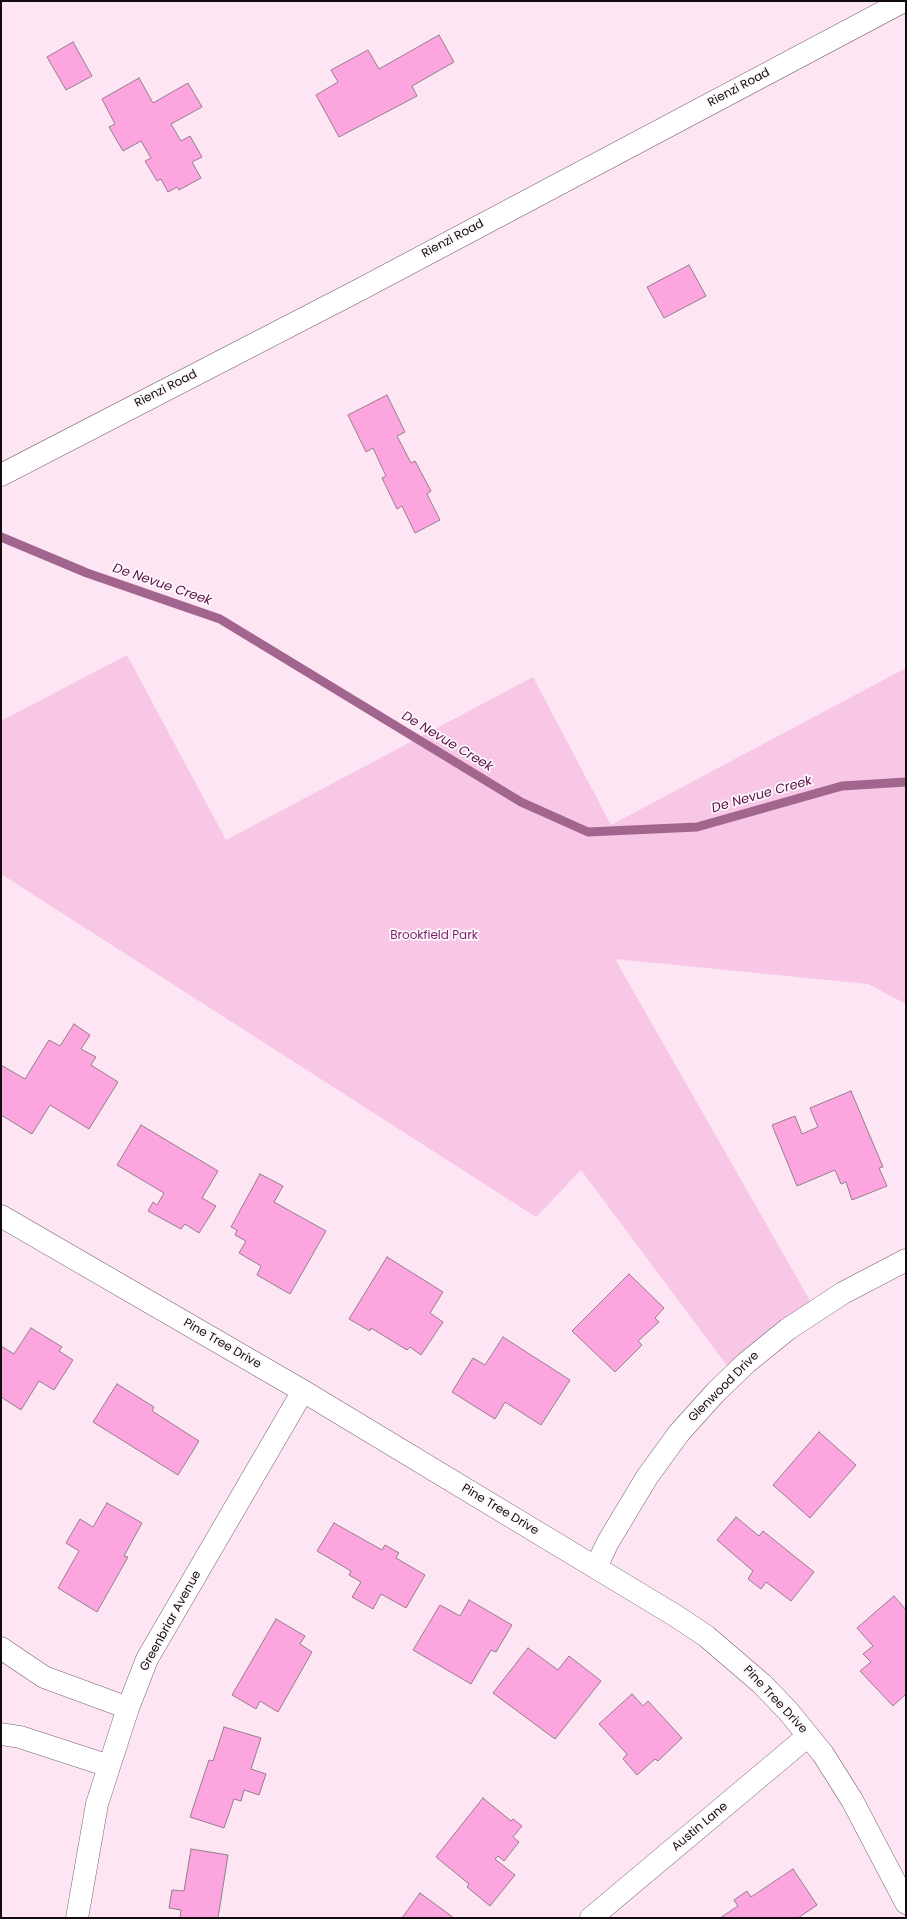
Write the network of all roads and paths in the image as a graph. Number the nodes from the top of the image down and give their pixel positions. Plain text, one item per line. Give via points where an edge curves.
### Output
1 (904, 1) edge
2 (1, 475) edge
3 (1, 1216) edge
4 (906, 1260) edge
5 (304, 1391) junction
6 (596, 1567) junction
7 (1, 1648) edge
8 (128, 1708) junction
9 (1, 1734) edge
10 (808, 1736) junction
11 (108, 1766) junction
12 (906, 1903) edge
13 (77, 1918) edge
14 (591, 1918) edge

1 - 2 street, Rienzi Road via 361,289
3 - 5 street, Pine Tree Drive
4 - 6 street, Glenwood Drive via 812,1312 763,1349 720,1388 679,1433 647,1477
5 - 6 street, Pine Tree Drive
5 - 8 street, Greenbriar Avenue via 147,1659
6 - 10 street, Pine Tree Drive via 676,1616 721,1648 762,1684
7 - 8 street via 44,1677
8 - 11 street, Greenbriar Avenue
9 - 11 street via 20,1737
10 - 12 street, Pine Tree Drive via 823,1754 852,1800
10 - 14 street, Austin Lane
11 - 13 street, Greenbriar Avenue via 92,1827

